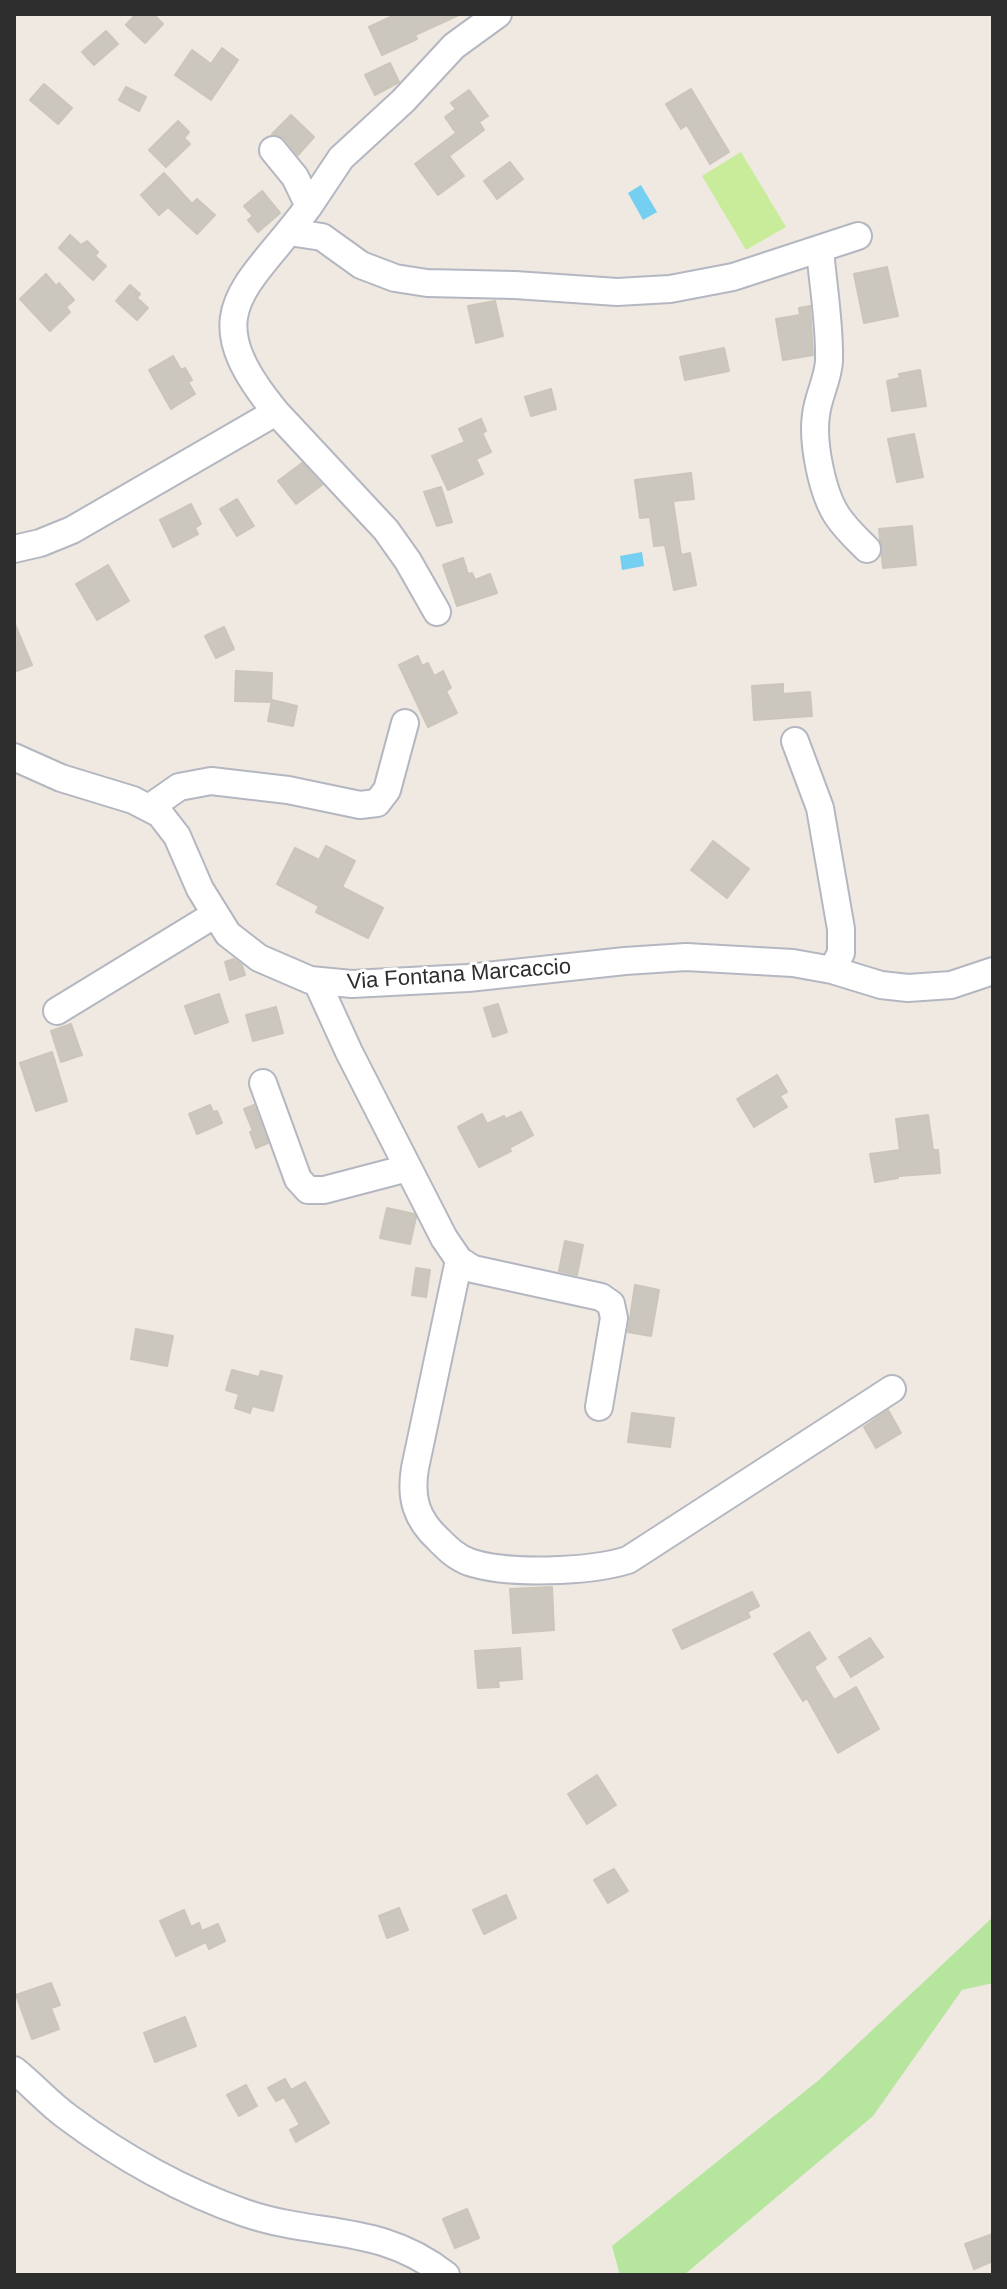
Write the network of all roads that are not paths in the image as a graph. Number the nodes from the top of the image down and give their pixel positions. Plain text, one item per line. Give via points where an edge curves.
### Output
1 (498, 14) edge
2 (273, 150) dead end
3 (309, 206) junction
4 (289, 232) junction
5 (858, 236) dead end
6 (820, 249) junction
7 (276, 412) junction
8 (14, 549) edge
9 (867, 549) dead end
10 (437, 612) dead end
11 (405, 723) dead end
12 (795, 741) dead end
13 (14, 757) edge
14 (149, 808) junction
15 (214, 915) junction
16 (832, 970) junction
17 (993, 971) edge
18 (317, 982) junction
19 (57, 1011) dead end
20 (263, 1083) dead end
21 (408, 1168) junction
22 (459, 1260) junction
23 (892, 1389) dead end
24 (599, 1407) dead end
25 (14, 2070) edge
26 (446, 2275) edge

1 - 3 street via 454,46 346,153
2 - 3 street
3 - 4 street
4 - 6 street via 322,237 361,265 395,278 617,292 714,281
4 - 7 street via 243,289 233,324 247,374
5 - 6 street
6 - 9 street via 829,356 815,438 833,510
7 - 8 street via 72,530
7 - 10 street via 386,530
11 - 14 street via 387,790 377,803 360,805 211,781 179,787
12 - 16 street via 820,808 841,929 841,953
13 - 14 street, Via Fontana Marcaccio
14 - 15 street, Via Fontana Marcaccio via 177,836
15 - 18 street, Via Fontana Marcaccio via 251,953
15 - 19 street
16 - 17 street, Via Fontana Marcaccio via 886,986 923,989
16 - 18 street, Via Fontana Marcaccio via 686,957 468,978
18 - 21 street
20 - 21 street via 298,1179 308,1190
21 - 22 street
22 - 23 street via 413,1492 417,1513 429,1531 475,1564 565,1570 628,1560
22 - 24 street via 479,1271 608,1301 614,1318
25 - 26 street via 89,2132 213,2200 260,2217 389,2242

